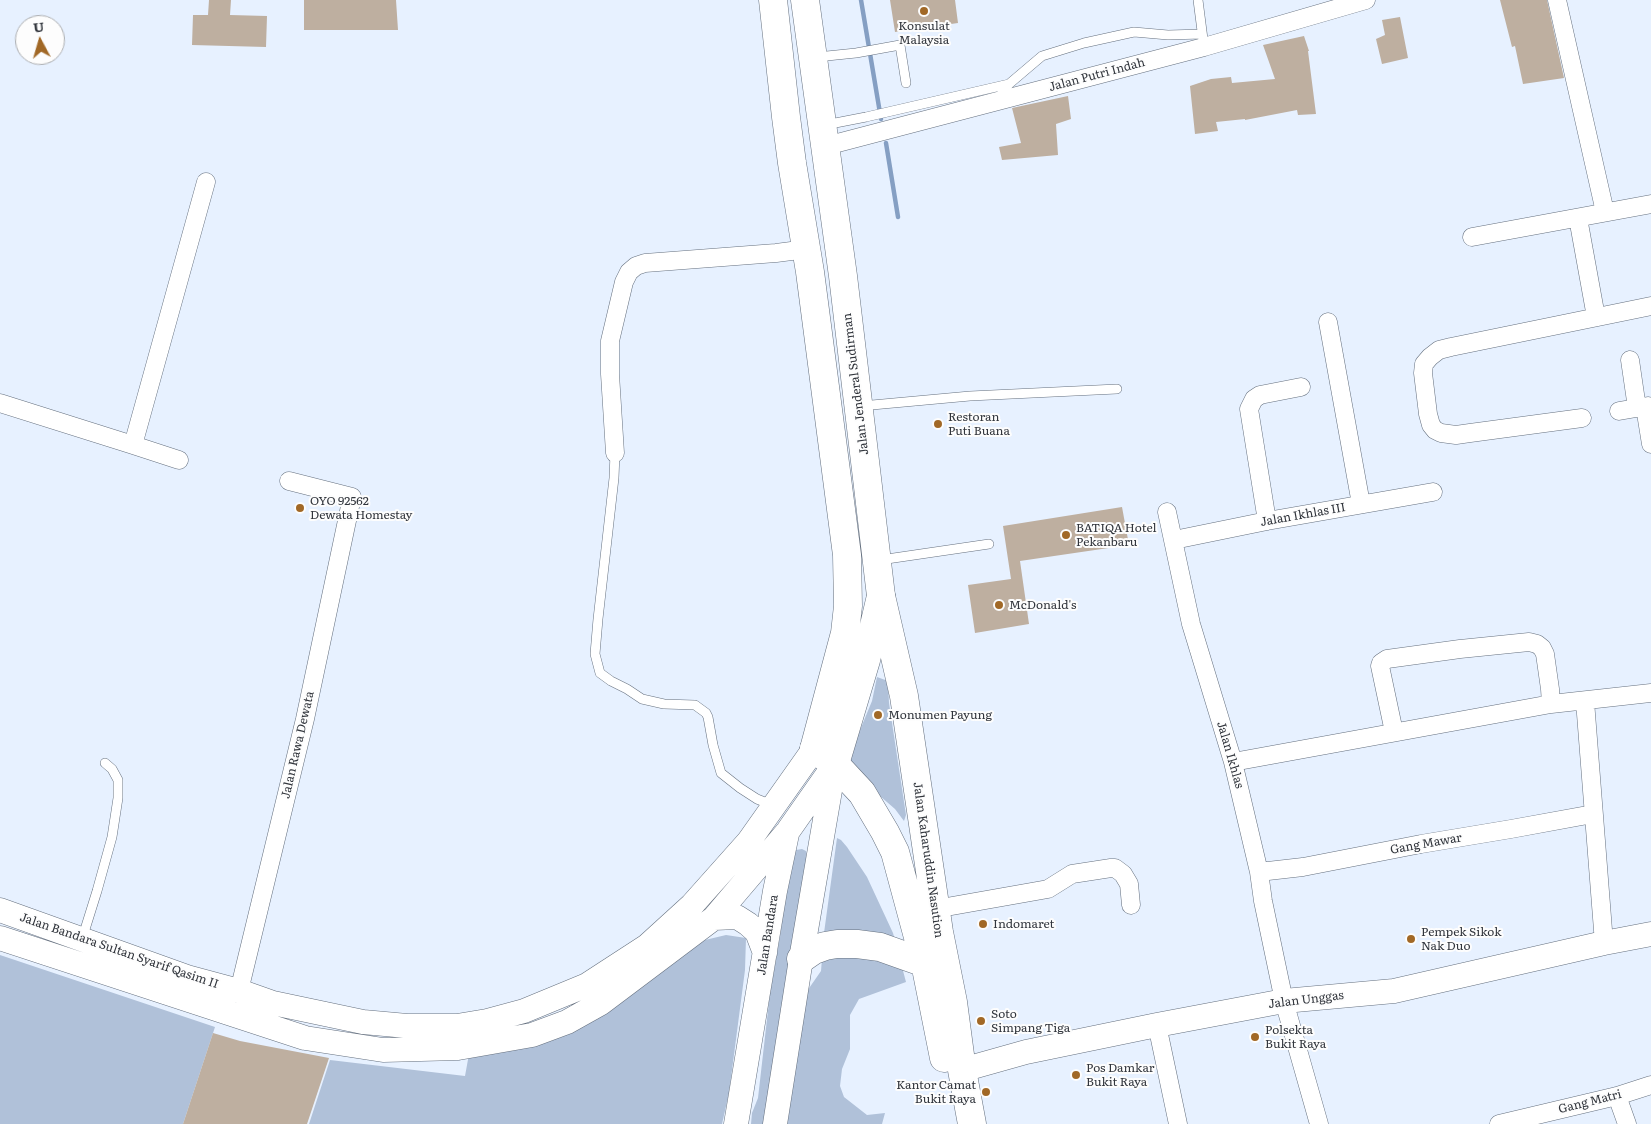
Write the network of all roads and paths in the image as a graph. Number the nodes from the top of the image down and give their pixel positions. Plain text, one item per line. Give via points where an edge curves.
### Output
1 (773, 0) edge
2 (805, 0) edge
3 (1198, 0) edge
4 (1366, 0) edge
5 (1557, 0) edge
6 (1203, 41) junction
7 (813, 57) junction
8 (906, 83) dead end
9 (1009, 84) junction
10 (996, 101) junction
11 (786, 117) junction
12 (823, 128) junction
13 (206, 182) dead end
14 (1651, 204) edge
15 (1605, 212) junction
16 (1578, 218) junction
17 (1472, 237) dead end
18 (807, 249) junction
19 (1651, 306) edge
20 (1596, 317) junction
21 (1328, 322) dead end
22 (1630, 360) dead end
23 (1301, 387) dead end
24 (1117, 389) dead end
25 (0, 403) edge
26 (858, 406) junction
27 (1644, 407) edge
28 (1619, 411) dead end
29 (1582, 418) dead end
30 (1651, 444) edge
31 (133, 445) junction
32 (616, 453) joint
33 (179, 460) dead end
34 (289, 481) dead end
35 (1433, 492) dead end
36 (1361, 504) junction
37 (1167, 512) dead end
38 (1267, 521) junction
39 (1174, 540) junction
40 (989, 544) dead end
41 (877, 561) junction
42 (882, 596) junction
43 (1651, 693) edge
44 (1584, 701) junction
45 (1551, 704) junction
46 (1394, 732) junction
47 (824, 756) junction
48 (1233, 762) junction
49 (105, 763) dead end
50 (775, 806) junction
51 (1593, 814) junction
52 (788, 831) junction
53 (1259, 872) junction
54 (1131, 905) dead end
55 (935, 909) junction
56 (0, 910) edge
57 (714, 918) junction
58 (1651, 934) edge
59 (0, 938) edge
60 (82, 939) junction
61 (1604, 943) junction
62 (107, 948) junction
63 (765, 953) junction
64 (800, 959) junction
65 (925, 963) junction
66 (101, 972) junction
67 (239, 992) junction
68 (1284, 1001) junction
69 (1156, 1025) junction
70 (962, 1070) junction
71 (1651, 1085) edge
72 (1617, 1096) junction
73 (736, 1124) edge
74 (775, 1124) edge
75 (954, 1124) edge
76 (972, 1124) edge
77 (1178, 1124) edge
78 (1319, 1124) edge
79 (1499, 1124) edge
80 (1627, 1124) edge

1 - 11 main road
2 - 7 main road, Jalan Jenderal Sudirman
3 - 6 lane
4 - 6 street, Jalan Putri Indah
5 - 15 street
6 - 9 lane via 1134,32 1084,43 1042,56
6 - 10 street, Jalan Putri Indah
7 - 8 lane via 900,45
7 - 12 main road, Jalan Jenderal Sudirman
9 - 10 lane
9 - 12 lane
10 - 12 street, Jalan Putri Indah
11 - 12 main road
11 - 18 main road
12 - 26 main road, Jalan Jenderal Sudirman
13 - 31 street
14 - 15 street
15 - 16 street
16 - 17 street
16 - 20 street
18 - 32 street via 645,262 629,272 610,341
18 - 47 main road via 847,555 845,633
19 - 20 street
20 - 29 street via 1439,350 1424,364 1428,414 1431,425 1441,433 1456,435
21 - 36 street
22 - 27 street
23 - 38 street via 1260,395 1249,409
24 - 26 lane via 970,396
25 - 31 street
26 - 41 main road, Jalan Jenderal Sudirman
27 - 28 street
27 - 30 street
31 - 33 street
32 - 50 lane via 598,618 596,654 600,673 642,699 695,705 708,717 722,773 756,800
34 - 67 street, Jalan Rawa Dewata via 352,497 305,719
35 - 36 street, Jalan Ikhlas III
36 - 38 street, Jalan Ikhlas III
37 - 39 street, Jalan Ikhlas
38 - 39 street, Jalan Ikhlas III
39 - 48 street, Jalan Ikhlas via 1191,624
40 - 41 lane
41 - 42 main road, Jalan Jenderal Sudirman
42 - 47 main road, Jalan Jenderal Sudirman via 866,660
42 - 55 main road, Jalan Kaharuddin Nasution via 904,696
43 - 44 street
44 - 45 street
44 - 51 street
45 - 46 street
45 - 46 street via 1545,654 1537,644 1529,642 1387,659 1380,666
46 - 48 street
47 - 50 street, Jalan Bandara Sultan Syarif Qasim II
47 - 52 street, Jalan Bandara Sultan Syarif Qasim II
47 - 64 street via 830,786
47 - 65 main road, Jalan Kaharuddin Nasution via 862,794 895,852
48 - 53 street, Jalan Ikhlas
49 - 60 lane via 118,780 118,798 112,837
50 - 67 street, Jalan Bandara Sultan Syarif Qasim II via 721,875 647,946 587,984 524,1010 457,1026 407,1026 363,1022 273,1003
51 - 53 street, Gang Mawar via 1303,868
51 - 61 street
52 - 57 street, Jalan Bandara Sultan Syarif Qasim II
52 - 63 street, Jalan Bandara
53 - 68 street, Jalan Ikhlas
54 - 55 street via 1129,884 1123,874 1110,868 1072,874 1048,889
55 - 70 main road, Jalan Kaharuddin Nasution
56 - 60 street, Jalan Bandara Sultan Syarif Qasim II
57 - 63 street via 736,917 748,924 757,932
57 - 66 street, Jalan Bandara Sultan Syarif Qasim II via 601,1004 567,1022 532,1035 458,1048 383,1050 305,1038
58 - 61 street, Jalan Unggas
59 - 66 street, Jalan Bandara Sultan Syarif Qasim II
60 - 62 street, Jalan Bandara Sultan Syarif Qasim II
61 - 68 street, Jalan Unggas via 1394,991
62 - 66 street
62 - 67 street, Jalan Bandara Sultan Syarif Qasim II
63 - 73 street, Jalan Bandara
64 - 65 main road via 825,946 857,944 880,947
64 - 74 street
65 - 75 main road, Jalan Kaharuddin Nasution
68 - 69 street, Jalan Unggas
68 - 78 street, Jalan Ikhlas
69 - 70 street, Jalan Unggas via 1026,1052
69 - 77 street
70 - 76 main road, Jalan Kaharuddin Nasution
71 - 72 street, Gang Matri
72 - 79 street, Gang Matri
72 - 80 street

